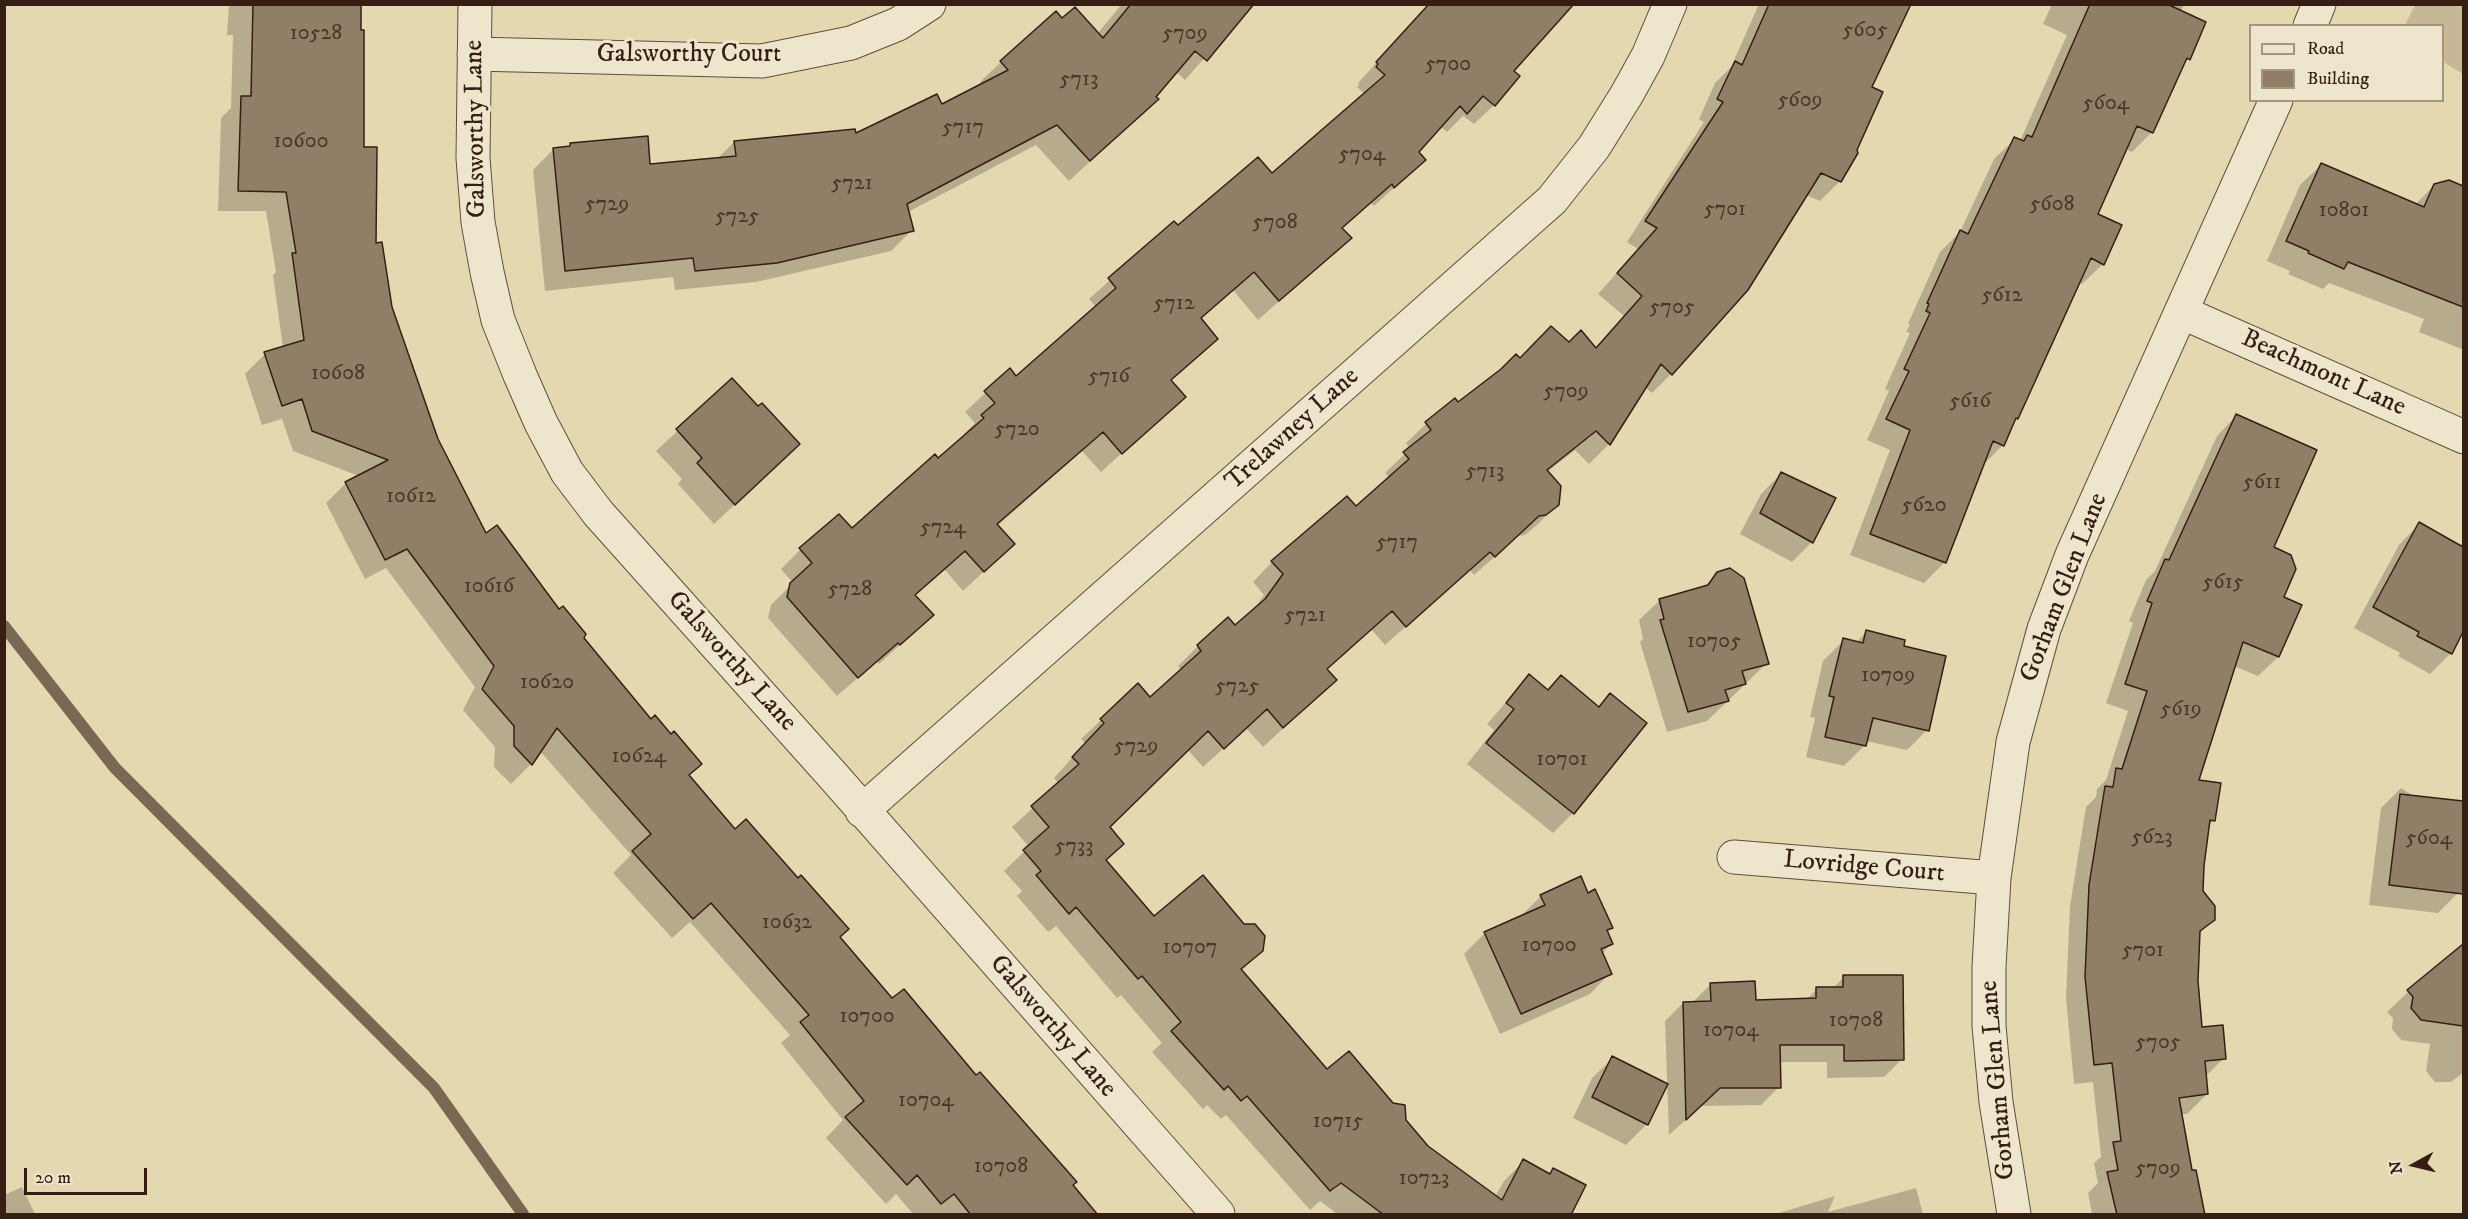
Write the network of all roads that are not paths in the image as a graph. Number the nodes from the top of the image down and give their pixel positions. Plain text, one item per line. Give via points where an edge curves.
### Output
1 (475, 4) edge
2 (929, 4) edge
3 (1670, 4) edge
4 (2319, 4) edge
5 (2311, 24) edge
6 (474, 54) junction
7 (2275, 102) edge
8 (2181, 312) junction
9 (2463, 437) edge
10 (862, 811) junction
11 (1734, 857) dead end
12 (1994, 878) junction
13 (1218, 1215) edge
14 (2014, 1215) edge

1 - 6 street, Galsworthy Lane
2 - 6 street, Galsworthy Court via 897,24 851,43 762,61
3 - 10 street, Trelawney Lane via 1627,94 1594,147 1552,200
4 - 5 street
6 - 10 street, Galsworthy Lane via 473,158 487,272 498,320 567,472 598,513
7 - 8 street, Gorham Glen Lane
8 - 9 street, Beachmont Lane
8 - 12 street, Gorham Glen Lane via 2072,555 2044,629 2013,742
10 - 13 street, Galsworthy Lane
11 - 12 street, Lovridge Court
12 - 14 street, Gorham Glen Lane via 1989,1026 1996,1102

